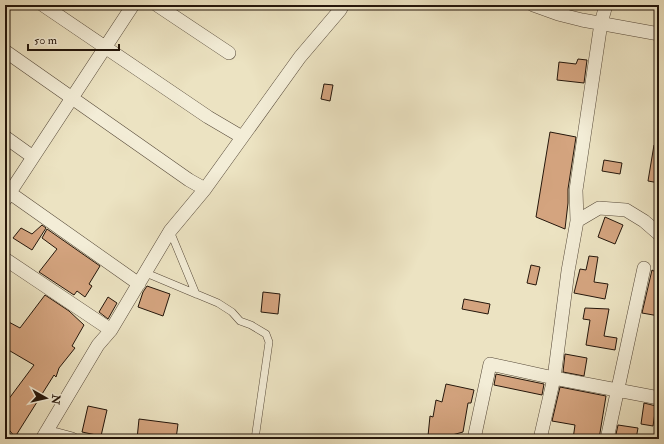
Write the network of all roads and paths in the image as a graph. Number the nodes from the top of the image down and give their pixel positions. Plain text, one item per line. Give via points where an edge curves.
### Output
1 (43, 5) edge
2 (133, 5) edge
3 (157, 5) edge
4 (343, 5) edge
5 (533, 5) edge
6 (606, 5) edge
7 (601, 23) junction
8 (659, 34) edge
9 (106, 47) junction
10 (5, 51) edge
11 (229, 53) dead end
12 (72, 98) junction
13 (5, 137) edge
14 (242, 138) junction
15 (33, 157) junction
16 (205, 189) junction
17 (7, 196) edge
18 (577, 221) junction
19 (170, 231) junction
20 (659, 234) edge
21 (5, 259) edge
22 (644, 268) dead end
23 (142, 278) junction
24 (111, 330) junction
25 (554, 378) junction
26 (618, 390) junction
27 (659, 398) edge
28 (44, 436) edge
29 (72, 439) edge
30 (255, 439) edge
31 (474, 439) edge
32 (540, 439) edge
33 (608, 439) edge

1 - 9 street
2 - 9 street
3 - 11 street
4 - 14 street via 300,57
5 - 7 street via 558,14
6 - 7 street
7 - 8 street
7 - 18 street via 576,190
9 - 12 street
9 - 14 street
10 - 12 street
12 - 15 street
12 - 16 street
13 - 15 street
14 - 16 street
15 - 17 street
16 - 19 street
17 - 23 street
18 - 20 street via 600,208 626,210
18 - 25 street
19 - 23 street
19 - 23 lane via 196,294
21 - 24 street
22 - 26 street
23 - 24 street
23 - 30 lane via 218,303 240,321 266,334 269,342
24 - 28 street via 98,345
25 - 26 street
25 - 31 street via 490,364
25 - 32 street
26 - 27 street
26 - 33 street
28 - 29 street

